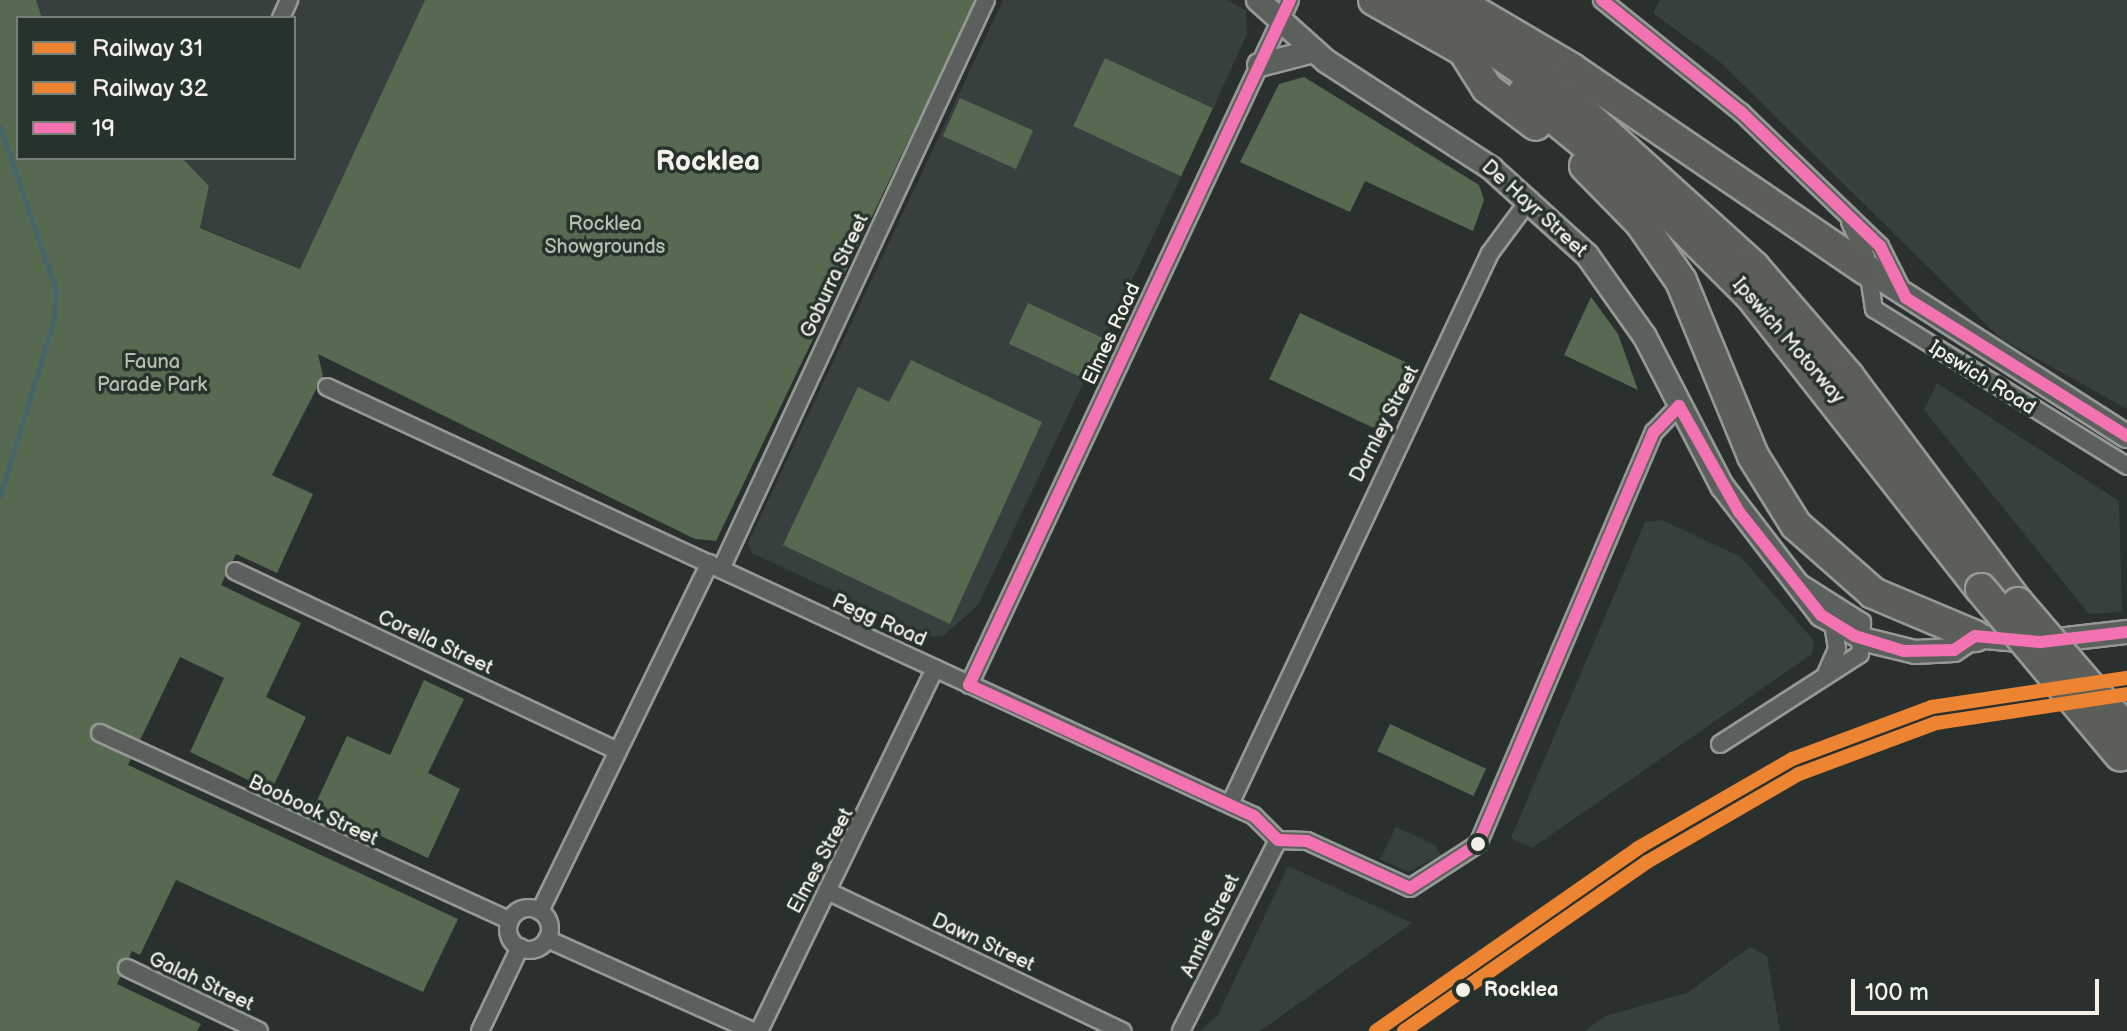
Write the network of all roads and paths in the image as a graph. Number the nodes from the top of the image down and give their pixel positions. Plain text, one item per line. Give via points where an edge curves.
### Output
1 (986, 0) edge
2 (1258, 0) edge
3 (1374, 0) edge
4 (1420, 0) edge
5 (1455, 0) edge
6 (1602, 0) edge
7 (1285, 10) edge
8 (1463, 50) junction
9 (1314, 51) junction
10 (1259, 65) junction
11 (1530, 199) junction
12 (1849, 221) junction
13 (1867, 270) junction
14 (1906, 298) junction
15 (327, 387) dead end
16 (1679, 406) junction
17 (2127, 436) edge
18 (2127, 466) edge
19 (716, 566) junction
20 (235, 571) dead end
21 (1799, 582) junction
22 (1833, 623) junction
23 (2127, 632) edge
24 (1975, 636) junction
25 (1866, 640) junction
26 (935, 668) junction
27 (1825, 676) junction
28 (969, 685) junction
29 (100, 733) dead end
30 (1720, 744) dead end
31 (2125, 749) edge
32 (618, 751) junction
33 (1230, 804) junction
34 (1278, 840) junction
35 (827, 891) junction
36 (540, 911) junction
37 (510, 921) junction
38 (547, 939) junction
39 (520, 947) junction
40 (127, 968) dead end
41 (259, 1031) edge
42 (480, 1031) edge
43 (753, 1031) edge
44 (759, 1031) edge
45 (1122, 1031) edge
46 (1181, 1031) edge

1 - 19 street, Goburra Street
2 - 7 street
3 - 8 highway, Ipswich Motorway
4 - 31 highway, Ipswich Motorway, bridge via 1581,110 1754,267 1848,376
5 - 13 highway via 1572,69
6 - 12 street, Ipswich Road via 1741,112
7 - 9 street, De Hayr Street
7 - 10 street, Elmes Road
8 - 24 highway via 1487,88 1597,177 1668,259 1708,333 1764,477 1803,533 1873,593
8 - 31 highway, Ipswich Motorway, bridge via 1615,166 1732,276 1837,396 1981,589
9 - 10 street
9 - 11 street, De Hayr Street
10 - 28 street, Elmes Road
11 - 16 street, De Hayr Street via 1604,275
11 - 33 street, Darnley Street via 1490,253
12 - 13 street, Ipswich Road
12 - 14 street, Ipswich Road via 1890,257
13 - 14 street, Ipswich Road
13 - 18 street, Ipswich Road via 1870,302 1886,319
14 - 17 street, Ipswich Road
15 - 19 street, Pegg Road
16 - 21 street, De Hayr Street via 1739,512
16 - 34 street via 1654,432 1484,834 1470,852 1410,888 1307,841
19 - 26 street, Pegg Road
19 - 32 street, Goburra Street
20 - 32 street, Corella Street
21 - 22 street, De Hayr Street via 1811,606
21 - 25 street, De Hayr Street via 1862,622
22 - 25 street, De Hayr Street
22 - 27 street via 1837,649
23 - 24 street via 2040,642
24 - 25 street, De Hayr Street via 1954,650 1924,652
25 - 27 street via 1852,664
26 - 28 street, Pegg Road
26 - 35 street, Elmes Street
27 - 30 street
28 - 33 street, Pegg Road
29 - 37 street, Boobook Street
32 - 36 street, Goburra Street
33 - 34 street, Pegg Road via 1261,820
34 - 46 street, Annie Street
35 - 44 street, Elmes Street
35 - 45 street, Dawn Street
36 - 37 street via 526,908
36 - 38 street via 548,920
37 - 39 street via 509,933
38 - 39 street via 538,948
38 - 43 street
39 - 42 street
40 - 41 street, Galah Street

